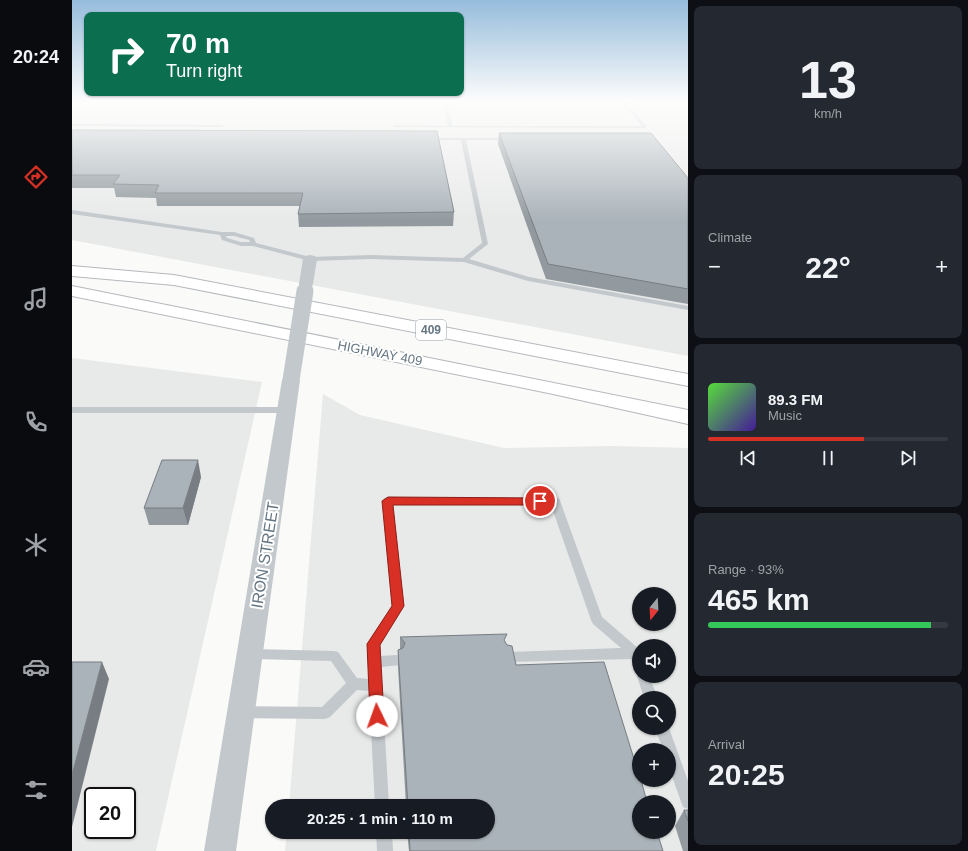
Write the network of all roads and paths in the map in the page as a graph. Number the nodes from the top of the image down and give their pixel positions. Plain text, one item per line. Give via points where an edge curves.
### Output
1 (464, 142) edge
2 (72, 212) edge
3 (72, 259) edge
4 (310, 259) junction
5 (464, 260) junction
6 (72, 271) edge
7 (174, 280) junction
8 (73, 291) edge
9 (688, 308) edge
10 (688, 380) edge
11 (72, 410) edge
12 (287, 410) junction
13 (688, 417) edge
14 (632, 653) edge
15 (250, 654) junction
16 (508, 657) edge
17 (632, 658) edge
18 (397, 661) edge
19 (374, 662) junction
20 (354, 684) junction
21 (375, 685) junction
22 (241, 712) junction
23 (664, 735) edge
24 (382, 799) edge
25 (688, 802) edge
26 (384, 839) edge
27 (220, 851) edge
28 (385, 851) edge

1 - 5 lane via 485,244
2 - 4 lane via 222,234 224,239 241,244 253,244
3 - 7 highway via 126,266
4 - 5 lane via 371,257
4 - 12 street, IRON STREET, bridge
5 - 9 lane via 528,280
6 - 7 highway, 409
7 - 10 highway, 409
8 - 13 highway, HIGHWAY 409
11 - 12 lane
12 - 15 street, IRON STREET
14 - 19 lane via 597,620 555,501 388,501 398,606 373,644
15 - 20 lane via 334,656
15 - 22 street, IRON STREET
16 - 17 lane
18 - 19 lane
19 - 21 lane
20 - 21 lane
20 - 22 lane via 325,713
21 - 24 lane
22 - 27 street, IRON STREET
23 - 25 lane
26 - 28 lane

